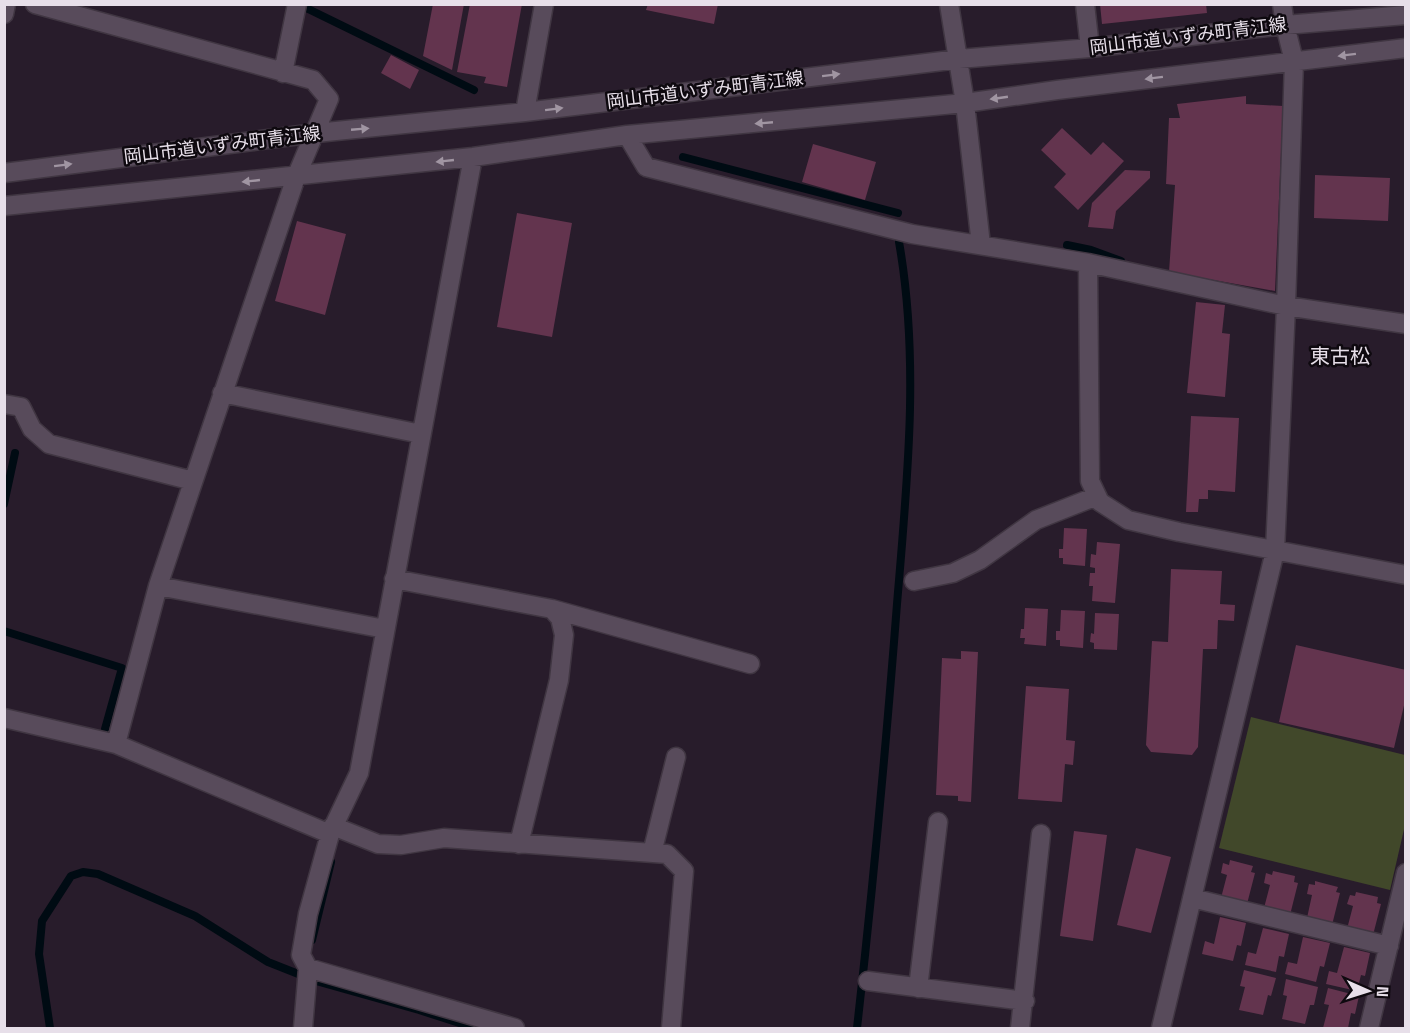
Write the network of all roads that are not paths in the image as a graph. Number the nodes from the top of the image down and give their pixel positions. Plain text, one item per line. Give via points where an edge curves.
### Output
1 (6, 4) edge
2 (36, 4) edge
3 (544, 4) edge
4 (949, 4) edge
5 (1085, 4) edge
6 (1282, 4) edge
7 (297, 6) edge
8 (4, 14) edge
9 (1406, 15) edge
10 (1285, 25) junction
11 (1090, 48) junction
12 (1406, 48) edge
13 (959, 59) junction
14 (1294, 61) junction
15 (283, 73) junction
16 (965, 103) junction
17 (525, 112) junction
18 (316, 133) junction
19 (627, 135) junction
20 (473, 158) junction
21 (4, 173) edge
22 (296, 177) junction
23 (4, 206) edge
24 (981, 245) junction
25 (1088, 262) junction
26 (1286, 306) junction
27 (1406, 324) edge
28 (222, 393) junction
29 (4, 404) edge
30 (421, 434) junction
31 (193, 481) junction
32 (1097, 496) junction
33 (1275, 551) junction
34 (1406, 575) edge
35 (394, 579) junction
36 (914, 581) dead end
37 (158, 586) junction
38 (552, 609) junction
39 (385, 629) junction
40 (750, 664) dead end
41 (4, 718) edge
42 (116, 744) junction
43 (676, 757) dead end
44 (938, 822) dead end
45 (1041, 834) dead end
46 (329, 835) junction
47 (519, 844) junction
48 (652, 853) junction
49 (1406, 873) edge
50 (1192, 898) junction
51 (1389, 946) junction
52 (306, 975) junction
53 (868, 981) dead end
54 (918, 988) junction
55 (1025, 1001) junction
56 (303, 1029) edge
57 (515, 1029) edge
58 (671, 1029) edge
59 (1020, 1029) edge
60 (1161, 1029) edge
61 (1370, 1029) edge

1 - 8 street
2 - 15 street
3 - 17 street
4 - 13 street
5 - 11 street
6 - 10 street
7 - 15 street
9 - 10 street, 岡山市道いずみ町青江線
10 - 11 street, 岡山市道いずみ町青江線
10 - 14 street
11 - 13 street, 岡山市道いずみ町青江線
12 -> 14 street, 岡山市道いずみ町青江線
13 - 16 street
17 -> 13 street, 岡山市道いずみ町青江線
14 -> 16 street, 岡山市道いずみ町青江線
14 - 26 street
15 - 18 street via 313,81 329,99
16 -> 19 street, 岡山市道いずみ町青江線
16 - 24 street
18 -> 17 street, 岡山市道いずみ町青江線
21 -> 18 street, 岡山市道いずみ町青江線
18 - 22 street
19 - 20 street, 岡山市道いずみ町青江線
19 - 24 street via 646,167 912,234
20 -> 22 street, 岡山市道いずみ町青江線
20 - 30 street
22 -> 23 street, 岡山市道いずみ町青江線
22 - 28 street
24 - 25 street
25 - 26 street
25 - 32 street via 1090,481
26 - 27 street
26 - 33 street
28 - 30 street
28 - 31 street
29 - 31 street via 21,407 32,429 49,444
30 - 35 street
31 - 37 street
32 - 33 street via 1128,520
32 - 36 street via 1036,520 962,569
33 - 34 street
33 - 50 street
35 - 38 street
35 - 39 street
37 - 39 street
37 - 42 street
38 - 40 street
38 - 47 street via 560,618 564,635 559,680
39 - 46 street via 359,773
41 - 42 street
42 - 46 street
43 - 48 street
44 - 54 street
45 - 55 street
46 - 47 street via 378,844 401,845 444,838
46 - 52 street via 301,955
47 - 48 street
48 - 58 street via 667,854 684,871
49 - 51 street
50 - 51 street
50 - 60 street
51 - 61 street
52 - 56 street
52 - 57 street
53 - 54 street
54 - 55 street
55 - 59 street

